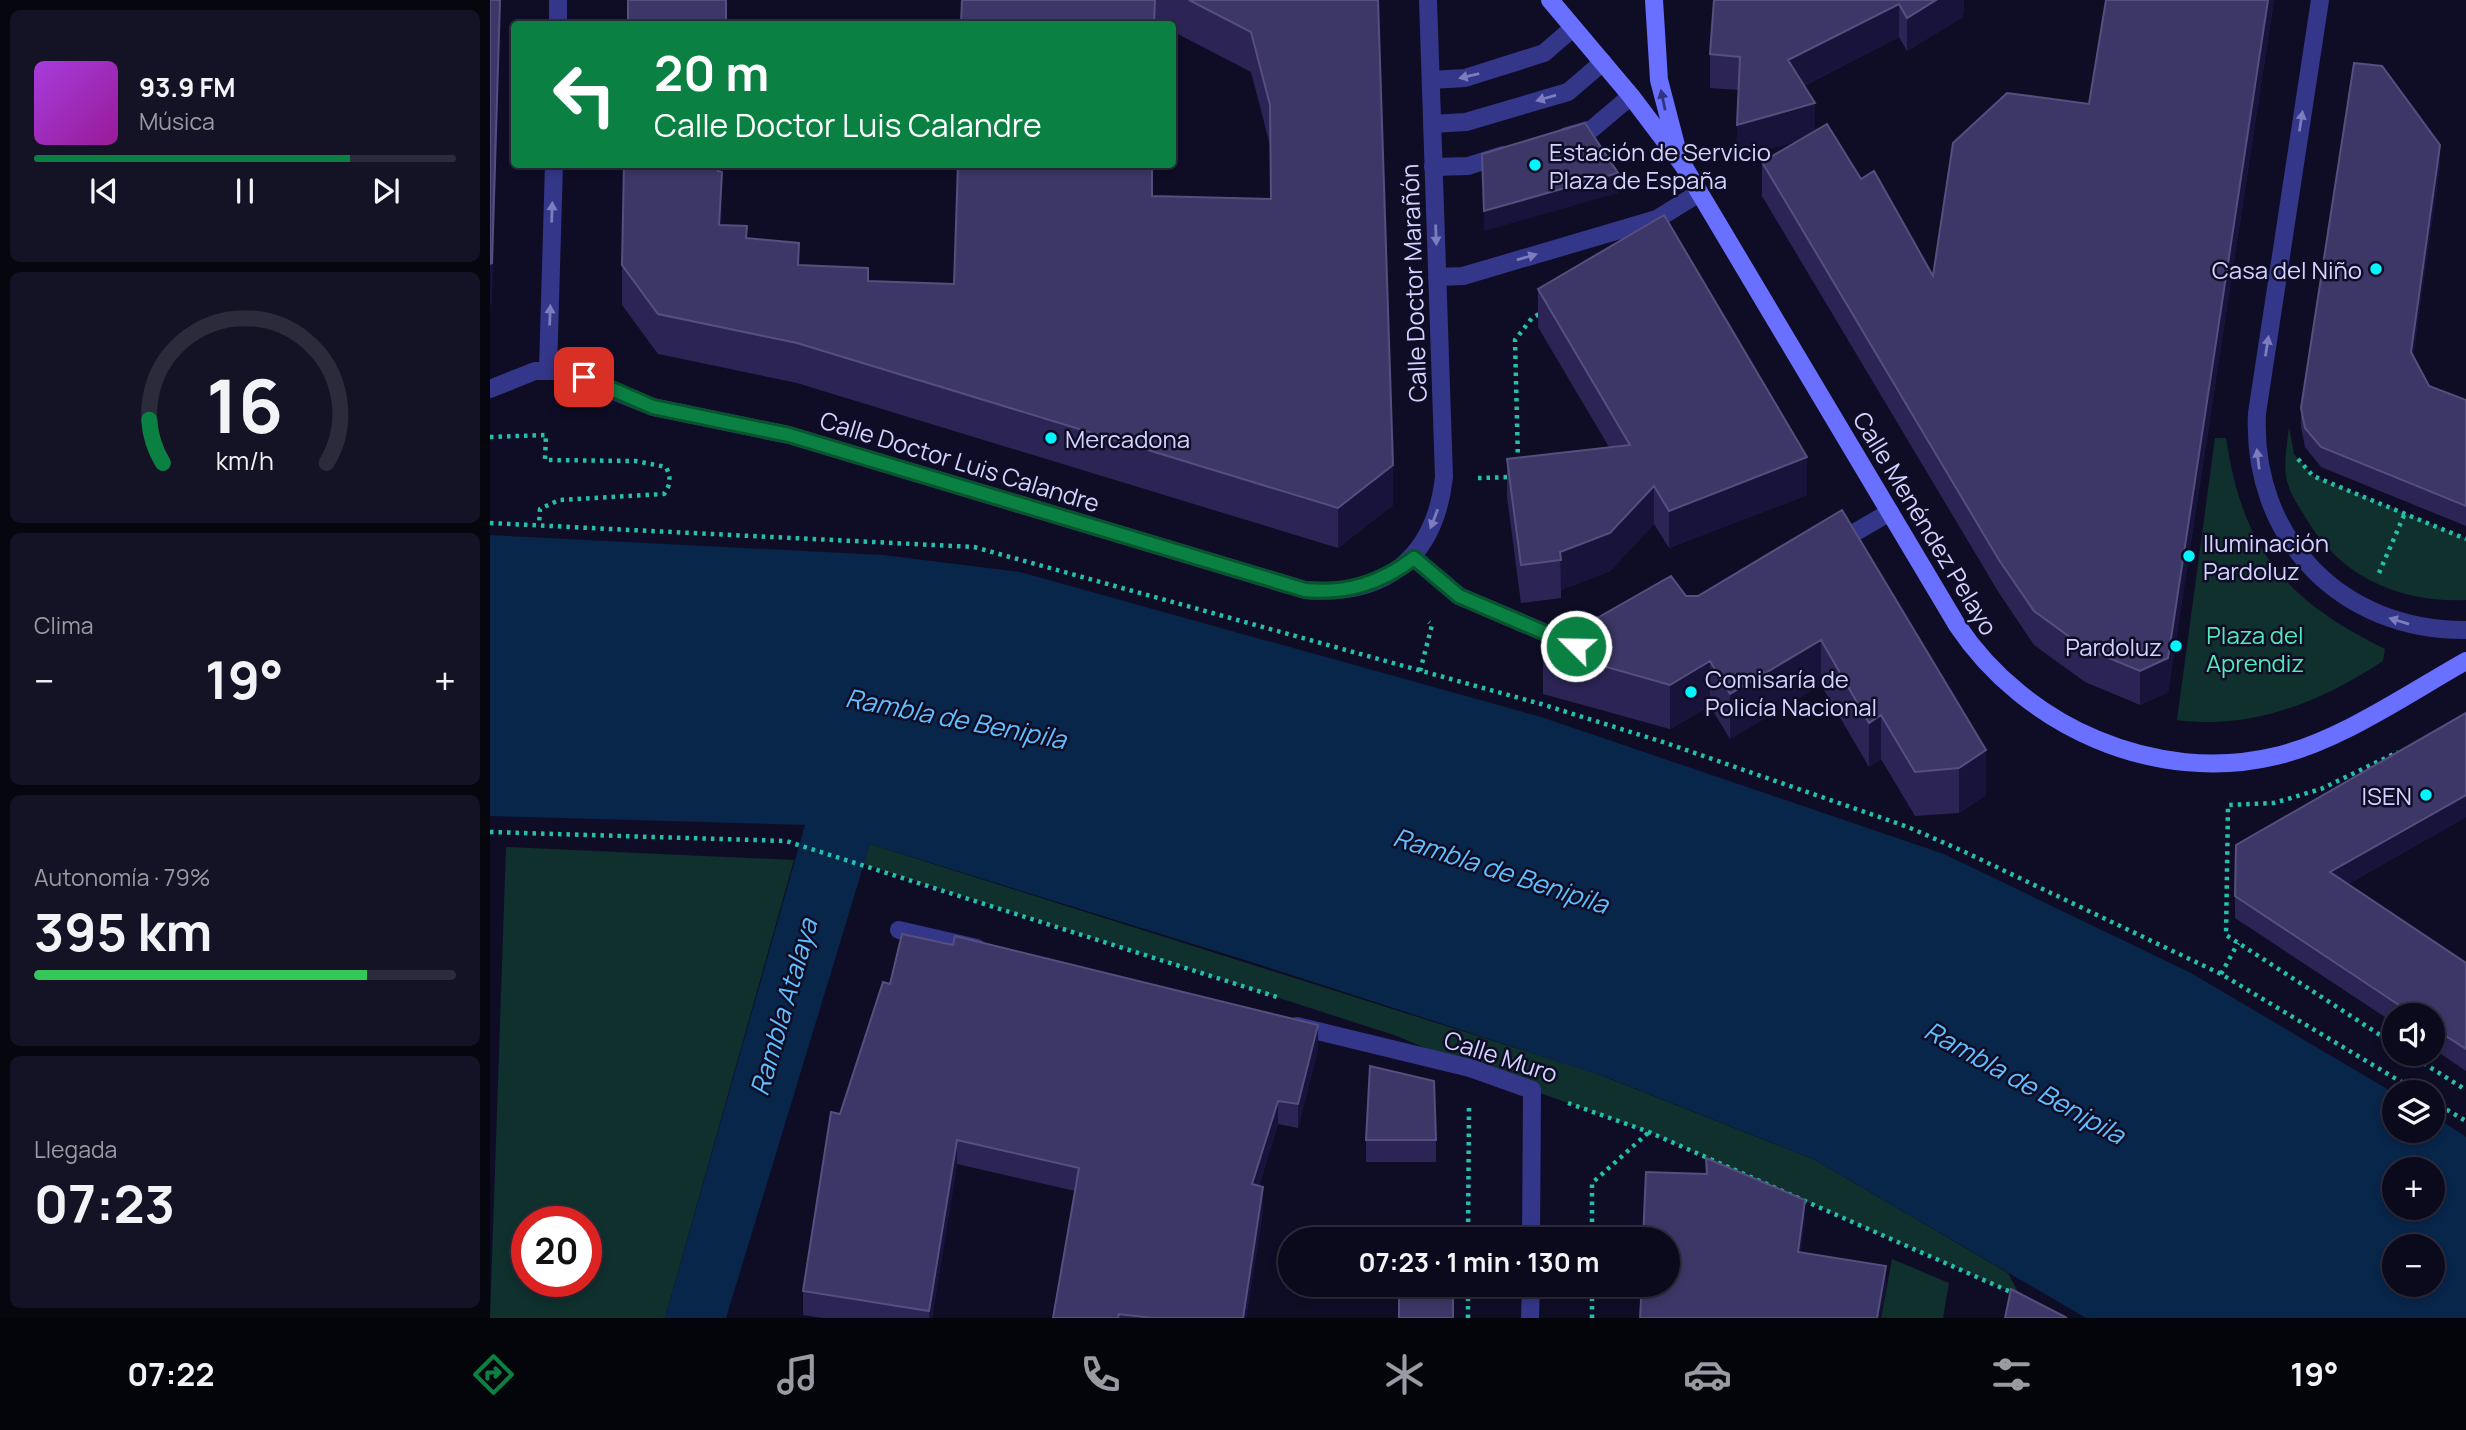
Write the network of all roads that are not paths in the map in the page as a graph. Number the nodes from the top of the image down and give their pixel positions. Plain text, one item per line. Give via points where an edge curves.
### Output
1 (558, 0) edge
2 (1428, 0) edge
3 (1550, 0) edge
4 (1654, 0) edge
5 (2320, 0) edge
6 (558, 21) edge
7 (1573, 28) junction
8 (1603, 62) junction
9 (1431, 80) junction
10 (1631, 96) junction
11 (1432, 124) junction
12 (1555, 140) edge
13 (1517, 151) edge
14 (1683, 165) junction
15 (1433, 167) junction
16 (554, 168) edge
17 (1699, 193) junction
18 (1437, 277) junction
19 (548, 370) junction
20 (490, 389) edge
21 (1890, 512) junction
22 (1822, 552) edge
23 (1414, 558) junction
24 (2466, 630) edge
25 (1599, 632) edge
26 (2466, 661) edge
27 (899, 929) dead end
28 (994, 953) edge
29 (1279, 1022) edge
30 (1531, 1227) edge
31 (1531, 1297) edge
32 (1530, 1318) edge

1 - 6 street
2 - 9 street, Calle Doctor Marañón
3 - 7 main road
14 -> 4 main road via 1659,80
24 -> 5 street via 2390,619 2336,591 2309,566 2264,492 2258,464 2257,413
7 - 8 main road
7 -> 9 street via 1544,53 1465,78
8 - 10 main road
8 -> 11 street via 1568,92 1466,122
9 - 11 street, Calle Doctor Marañón
10 - 12 street via 1592,129
10 - 14 main road
11 - 15 street, Calle Doctor Marañón
13 - 15 street via 1468,166
14 - 17 main road, Calle Menéndez Pelayo
15 -> 18 street, Calle Doctor Marañón
19 -> 16 street
18 -> 17 street via 1463,276 1657,219
17 - 21 main road, Calle Menéndez Pelayo
18 -> 23 street, Calle Doctor Marañón via 1444,477 1435,520
19 - 20 street, Calle Doctor Luis Calandre
19 - 23 street, Calle Doctor Luis Calandre via 584,377 653,407 789,435 1305,590 1328,592 1373,583
21 - 22 street
21 - 26 main road, Calle Menéndez Pelayo via 1977,655 1998,676 2051,718 2152,757 2219,763 2278,756 2343,729
23 - 25 street via 1459,596 1576,646
27 - 28 street
29 - 30 street, Calle Muro via 1470,1068 1532,1090
31 - 32 street

